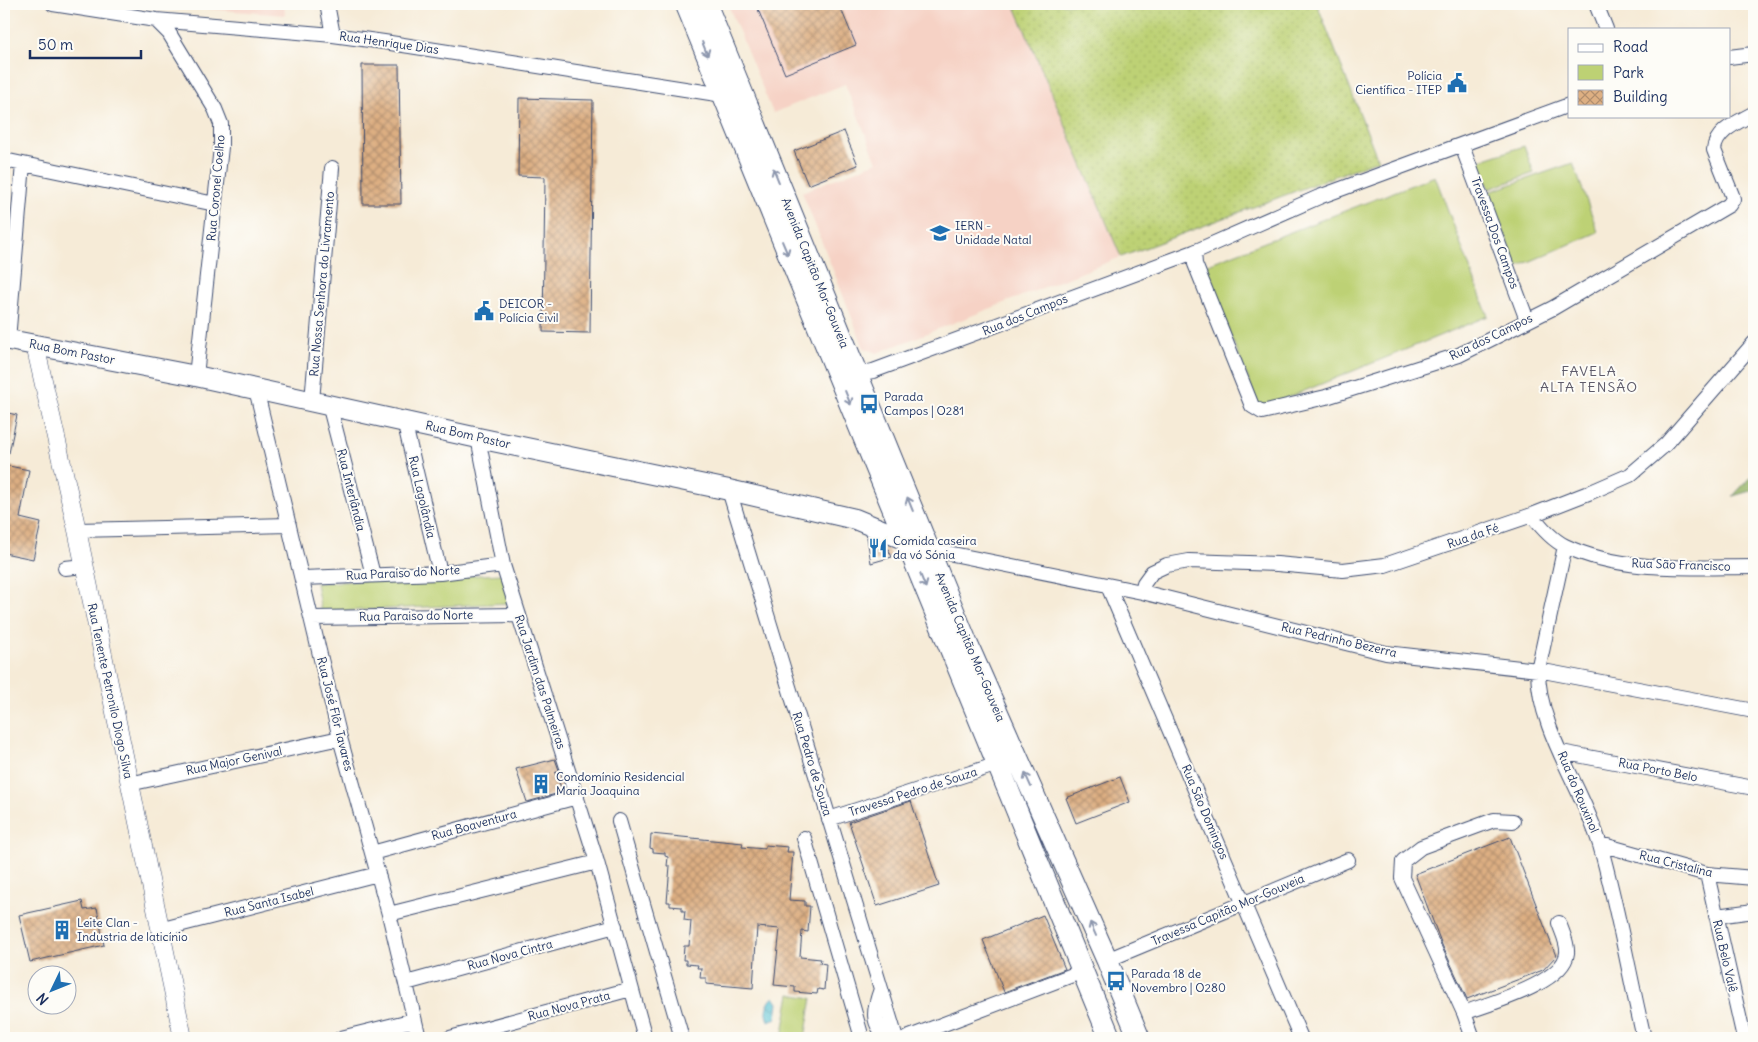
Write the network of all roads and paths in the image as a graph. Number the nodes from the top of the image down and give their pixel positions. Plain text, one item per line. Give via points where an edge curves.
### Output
1 (54, 4) edge
2 (327, 4) edge
3 (686, 4) edge
4 (706, 4) edge
5 (1596, 4) edge
6 (156, 20) junction
7 (1606, 28) edge
8 (333, 35) junction
9 (1754, 54) edge
10 (1730, 58) edge
11 (723, 95) junction
12 (1568, 104) edge
13 (1754, 113) edge
14 (1462, 146) junction
15 (4, 160) edge
16 (23, 164) junction
17 (332, 168) dead end
18 (215, 204) junction
19 (780, 211) junction
20 (1194, 252) junction
21 (1527, 320) junction
22 (6, 340) edge
23 (1754, 343) edge
24 (35, 345) junction
25 (854, 372) junction
26 (196, 376) junction
27 (256, 388) junction
28 (320, 402) junction
29 (404, 421) junction
30 (478, 438) junction
31 (729, 490) junction
32 (1532, 515) junction
33 (289, 525) junction
34 (77, 530) junction
35 (906, 540) junction
36 (1565, 546) junction
37 (928, 549) junction
38 (503, 565) junction
39 (84, 566) junction
40 (1754, 567) edge
41 (65, 568) dead end
42 (440, 573) junction
43 (373, 576) junction
44 (302, 578) junction
45 (1108, 586) junction
46 (1142, 592) junction
47 (519, 615) junction
48 (312, 618) junction
49 (1538, 670) junction
50 (1754, 711) edge
51 (340, 738) junction
52 (1561, 752) junction
53 (998, 764) junction
54 (129, 784) junction
55 (1754, 788) edge
56 (577, 796) junction
57 (829, 819) junction
58 (619, 821) dead end
59 (1513, 821) dead end
60 (804, 838) dead end
61 (1600, 844) junction
62 (372, 853) junction
63 (1348, 860) dead end
64 (597, 862) junction
65 (378, 874) junction
66 (1707, 874) junction
67 (1754, 878) edge
68 (1244, 904) junction
69 (1754, 911) edge
70 (389, 914) junction
71 (1716, 916) junction
72 (1559, 923) dead end
73 (615, 926) junction
74 (159, 930) junction
75 (1107, 960) junction
76 (1082, 970) junction
77 (406, 984) junction
78 (632, 989) junction
79 (881, 989) junction
80 (1464, 1013) junction
81 (414, 1020) junction
82 (876, 1025) junction
83 (862, 1034) edge
84 (183, 1038) edge
85 (341, 1038) edge
86 (419, 1038) edge
87 (450, 1038) edge
88 (645, 1038) edge
89 (682, 1038) edge
90 (891, 1038) edge
91 (896, 1038) edge
92 (906, 1038) edge
93 (1110, 1038) edge
94 (1139, 1038) edge
95 (1301, 1038) edge
96 (1473, 1038) edge
97 (1644, 1038) edge
98 (1744, 1038) edge

1 - 6 street, Rua Henrique Dias
2 - 8 street
3 -> 11 main road, Avenida Capitão Mor-Gouveia
19 -> 4 main road, Avenida Capitão Mor-Gouveia
5 - 7 street
6 - 8 street, Rua Henrique Dias
6 - 18 street, Rua Coronel Coelho via 169,33 216,109 221,124 222,147
8 - 11 street, Rua Henrique Dias
9 - 10 street
11 - 19 main road, Avenida Capitão Mor-Gouveia
12 - 14 street, Rua dos Campos
13 - 21 street, Rua dos Campos via 1724,131 1715,143 1714,150 1733,199 1729,205
14 - 20 street, Rua dos Campos via 1319,197
14 - 21 street, Travessa Dos Campos
15 - 16 street
16 - 18 street
16 - 22 street
17 - 28 street, Rua Nossa Senhora do Livramento
18 - 26 street, Rua Coronel Coelho
19 - 25 main road, Avenida Capitão Mor-Gouveia
19 -> 35 main road, Avenida Capitão Mor-Gouveia
20 - 21 street, Rua dos Campos via 1195,264 1229,353 1250,404 1258,412 1326,397 1459,355
20 - 25 street, Rua dos Campos via 882,368 867,373
22 - 24 main road, Rua Bom Pastor
23 - 32 street, Rua da Fé via 1666,444 1630,475
24 - 26 main road, Rua Bom Pastor
24 - 34 street, Rua Tenente Petronilo Diogo Silva
37 -> 25 main road, Avenida Capitão Mor-Gouveia
26 - 27 main road, Rua Bom Pastor
27 - 28 main road, Rua Bom Pastor
27 - 33 street, Rua José Flôr Tavares
28 - 29 main road, Rua Bom Pastor
28 - 43 street, Rua Interlândia
29 - 30 main road, Rua Bom Pastor
29 - 42 street, Rua Lagolândia
30 - 31 main road, Rua Bom Pastor
30 - 38 street, Rua Jardim das Palmeiras
31 - 35 main road, Rua Bom Pastor via 848,517
31 - 57 street, Rua Pedro de Souza
32 - 36 street, Rua São Francisco
32 - 46 street, Rua da Fé via 1404,560 1375,566 1343,570 1277,564 1189,562 1167,565 1152,572
33 - 34 street
33 - 44 street, Rua José Flôr Tavares
34 - 39 street, Rua Tenente Petronilo Diogo Silva
35 - 37 main road, Rua Bom Pastor
35 -> 53 main road, Avenida Capitão Mor-Gouveia
36 - 40 street, Rua São Francisco via 1633,564
36 - 49 street, Rua do Rouxinol
37 - 45 street, Rua Pedrinho Bezerra
75 -> 37 main road, Avenida Capitão Mor-Gouveia
38 - 42 street, Rua Paraíso do Norte
38 - 47 street, Rua Jardim das Palmeiras
39 - 41 street
39 - 54 street, Rua Tenente Petronilo Diogo Silva
42 - 43 street, Rua Paraíso do Norte
43 - 44 street, Rua Paraíso do Norte
44 - 48 street, Rua José Flôr Tavares
45 - 46 street, Rua Pedrinho Bezerra
45 - 68 street, Rua São Domingos
46 - 49 street, Rua Pedrinho Bezerra via 1386,653
47 - 48 street, Rua Paraiso do Norte
47 - 56 street, Rua Jardim das Palmeiras
48 - 51 street, Rua José Flôr Tavares
49 - 50 street, Rua Pedrinho Bezerra
49 - 52 street, Rua do Rouxinol via 1542,702
51 - 54 street, Rua Major Genival
51 - 62 street, Rua José Flôr Tavares
52 - 55 street, Rua Porto Belo
52 - 61 street, Rua do Rouxinol
53 - 57 street, Travessa Pedro de Souza
53 - 76 main road, Avenida Capitão Mor-Gouveia
54 - 74 street, Rua Tenente Petronilo Diogo Silva
56 - 62 street, Rua Boaventura
56 - 64 street, Rua Jardim das Palmeiras
57 - 79 street, Rua Pedro de Souza
58 - 89 street
59 - 80 street via 1494,820 1421,847 1405,858 1402,866 1402,878
60 - 83 street
61 - 66 street, Rua Cristalina
61 - 97 street, Rua do Rouxinol
62 - 65 street, Rua José Flôr Tavares
63 - 68 street, Travessa Capitão Mor-Gouveia
64 - 70 street
64 - 73 street, Rua Jardim das Palmeiras
65 - 70 street, Rua José Flôr Tavares
65 - 74 street, Rua Santa Isabel
66 - 67 street, Rua Cristalina
66 - 71 street, Rua Belo Valê
68 - 75 street, Travessa Capitão Mor-Gouveia
68 - 95 street, Rua São Domingos
69 - 71 street
70 - 77 street, Rua José Flôr Tavares
71 - 98 street, Rua Belo Valê
72 - 80 street via 1567,945 1562,967 1542,982
73 - 77 street, Rua Nova Cintra
73 - 78 street, Rua Jardim das Palmeiras
74 - 84 street, Rua Tenente Petronilo Diogo Silva
75 - 94 main road, Avenida Capitão Mor-Gouveia
76 - 92 street
76 - 93 main road, Avenida Capitão Mor-Gouveia
77 - 81 street, Rua José Flôr Tavares
78 - 87 street, Rua Nova Prata
78 - 88 street, Rua Jardim das Palmeiras
79 - 82 street via 874,1013
79 - 91 street, Rua Pedro de Souza
80 - 96 street
81 - 85 street
81 - 86 street, Rua José Flôr Tavares
82 - 83 street
82 - 90 street

